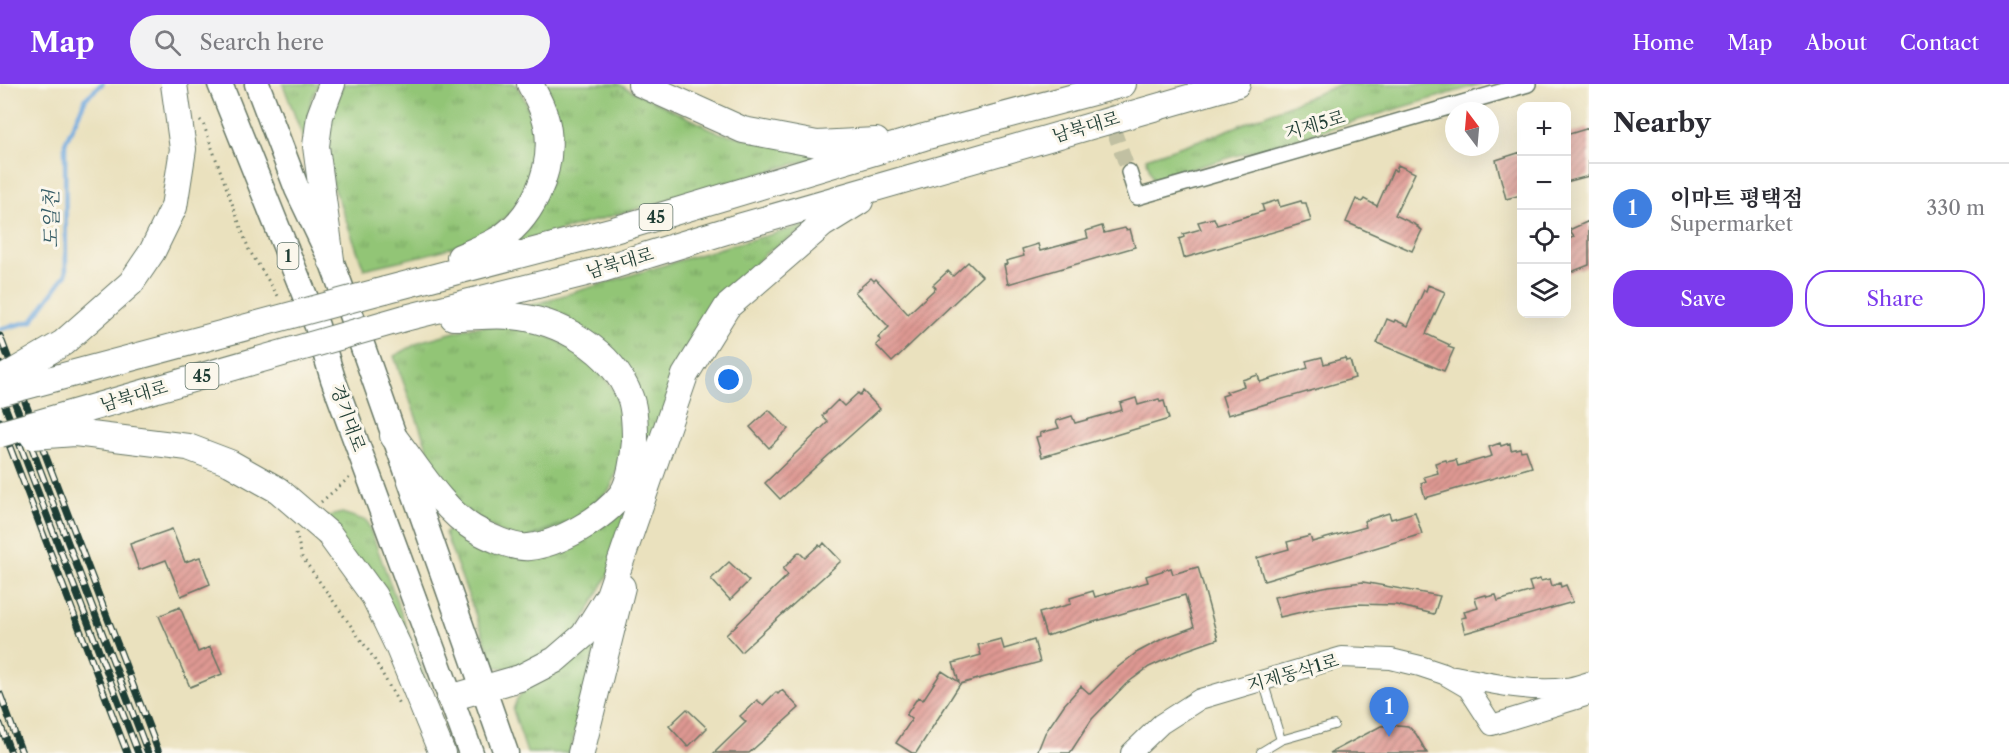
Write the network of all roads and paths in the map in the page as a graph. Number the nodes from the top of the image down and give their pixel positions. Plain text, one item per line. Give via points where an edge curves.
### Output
1 (174, 84) edge
2 (220, 84) edge
3 (257, 84) edge
4 (332, 84) edge
5 (530, 84) edge
6 (641, 84) edge
7 (1123, 84) edge
8 (1237, 84) edge
9 (1528, 84) edge
10 (195, 116) dead end
11 (924, 137) junction
12 (1129, 172) tunnel mouth
13 (885, 185) junction
14 (331, 260) junction
15 (385, 290) junction
16 (284, 307) dead end
17 (405, 318) junction
18 (0, 380) edge
19 (0, 393) edge
20 (0, 434) edge
21 (393, 436) junction
22 (0, 440) edge
23 (354, 474) dead end
24 (643, 499) junction
25 (317, 505) dead end
26 (295, 527) dead end
27 (1444, 674) junction
28 (1263, 681) junction
29 (1589, 682) edge
30 (483, 689) junction
31 (1589, 695) edge
32 (450, 698) junction
33 (399, 705) dead end
34 (1334, 725) dead end
35 (1281, 740) junction
36 (1261, 752) edge
37 (442, 753) edge
38 (471, 753) edge
39 (506, 753) edge
40 (581, 753) edge
41 (1131, 753) edge

1 - 18 highway, bridge via 183,149 174,207 153,252 131,283 63,343
2 - 32 main road, 경기대로 / 1 via 317,326 333,380
3 - 14 main road, 경기대로 / 1 via 297,189
4 - 14 highway via 320,116 316,146
5 - 15 highway via 548,132 546,167 537,198 518,223 495,241
6 - 11 highway via 743,130 817,144
7 - 11 highway, 남북대로 / 45
8 - 13 highway, 남북대로 / 45
9 - 12 street, 지제5로 via 1137,197
10 - 16 path via 203,123 249,250
11 - 15 highway, 남북대로 / 45 via 614,230
13 - 17 highway, 남북대로 / 45 via 602,269
13 - 24 highway via 823,224 727,307 685,375
14 - 21 main road, 경기대로 / 1
15 - 19 highway, 남북대로 / 45, bridge
17 - 20 highway, 남북대로 / 45, bridge
17 - 21 highway via 512,315 570,332 596,350 618,373 630,397 635,425 634,458 622,493 596,518 565,538 527,548 472,528 447,506
21 - 30 main road, 경기대로 / 1
22 - 37 highway, bridge via 75,432 188,447 230,463 278,489 329,534 374,596
23 - 25 path
24 - 30 highway via 609,594 584,635 555,660 520,678
24 - 40 highway
26 - 33 path via 302,557 373,657
27 - 28 street, 지제동삭1로 via 1391,659 1342,657
27 - 29 street via 1541,688 1567,688
27 - 31 street, 지제동삭1로 via 1468,688 1492,725
28 - 35 lane
28 - 41 street, 지제동삭1로 via 1200,699 1161,724
30 - 32 highway
30 - 39 main road, 경기대로 / 1
32 - 38 main road, 경기대로 / 1
34 - 35 lane
35 - 36 lane

